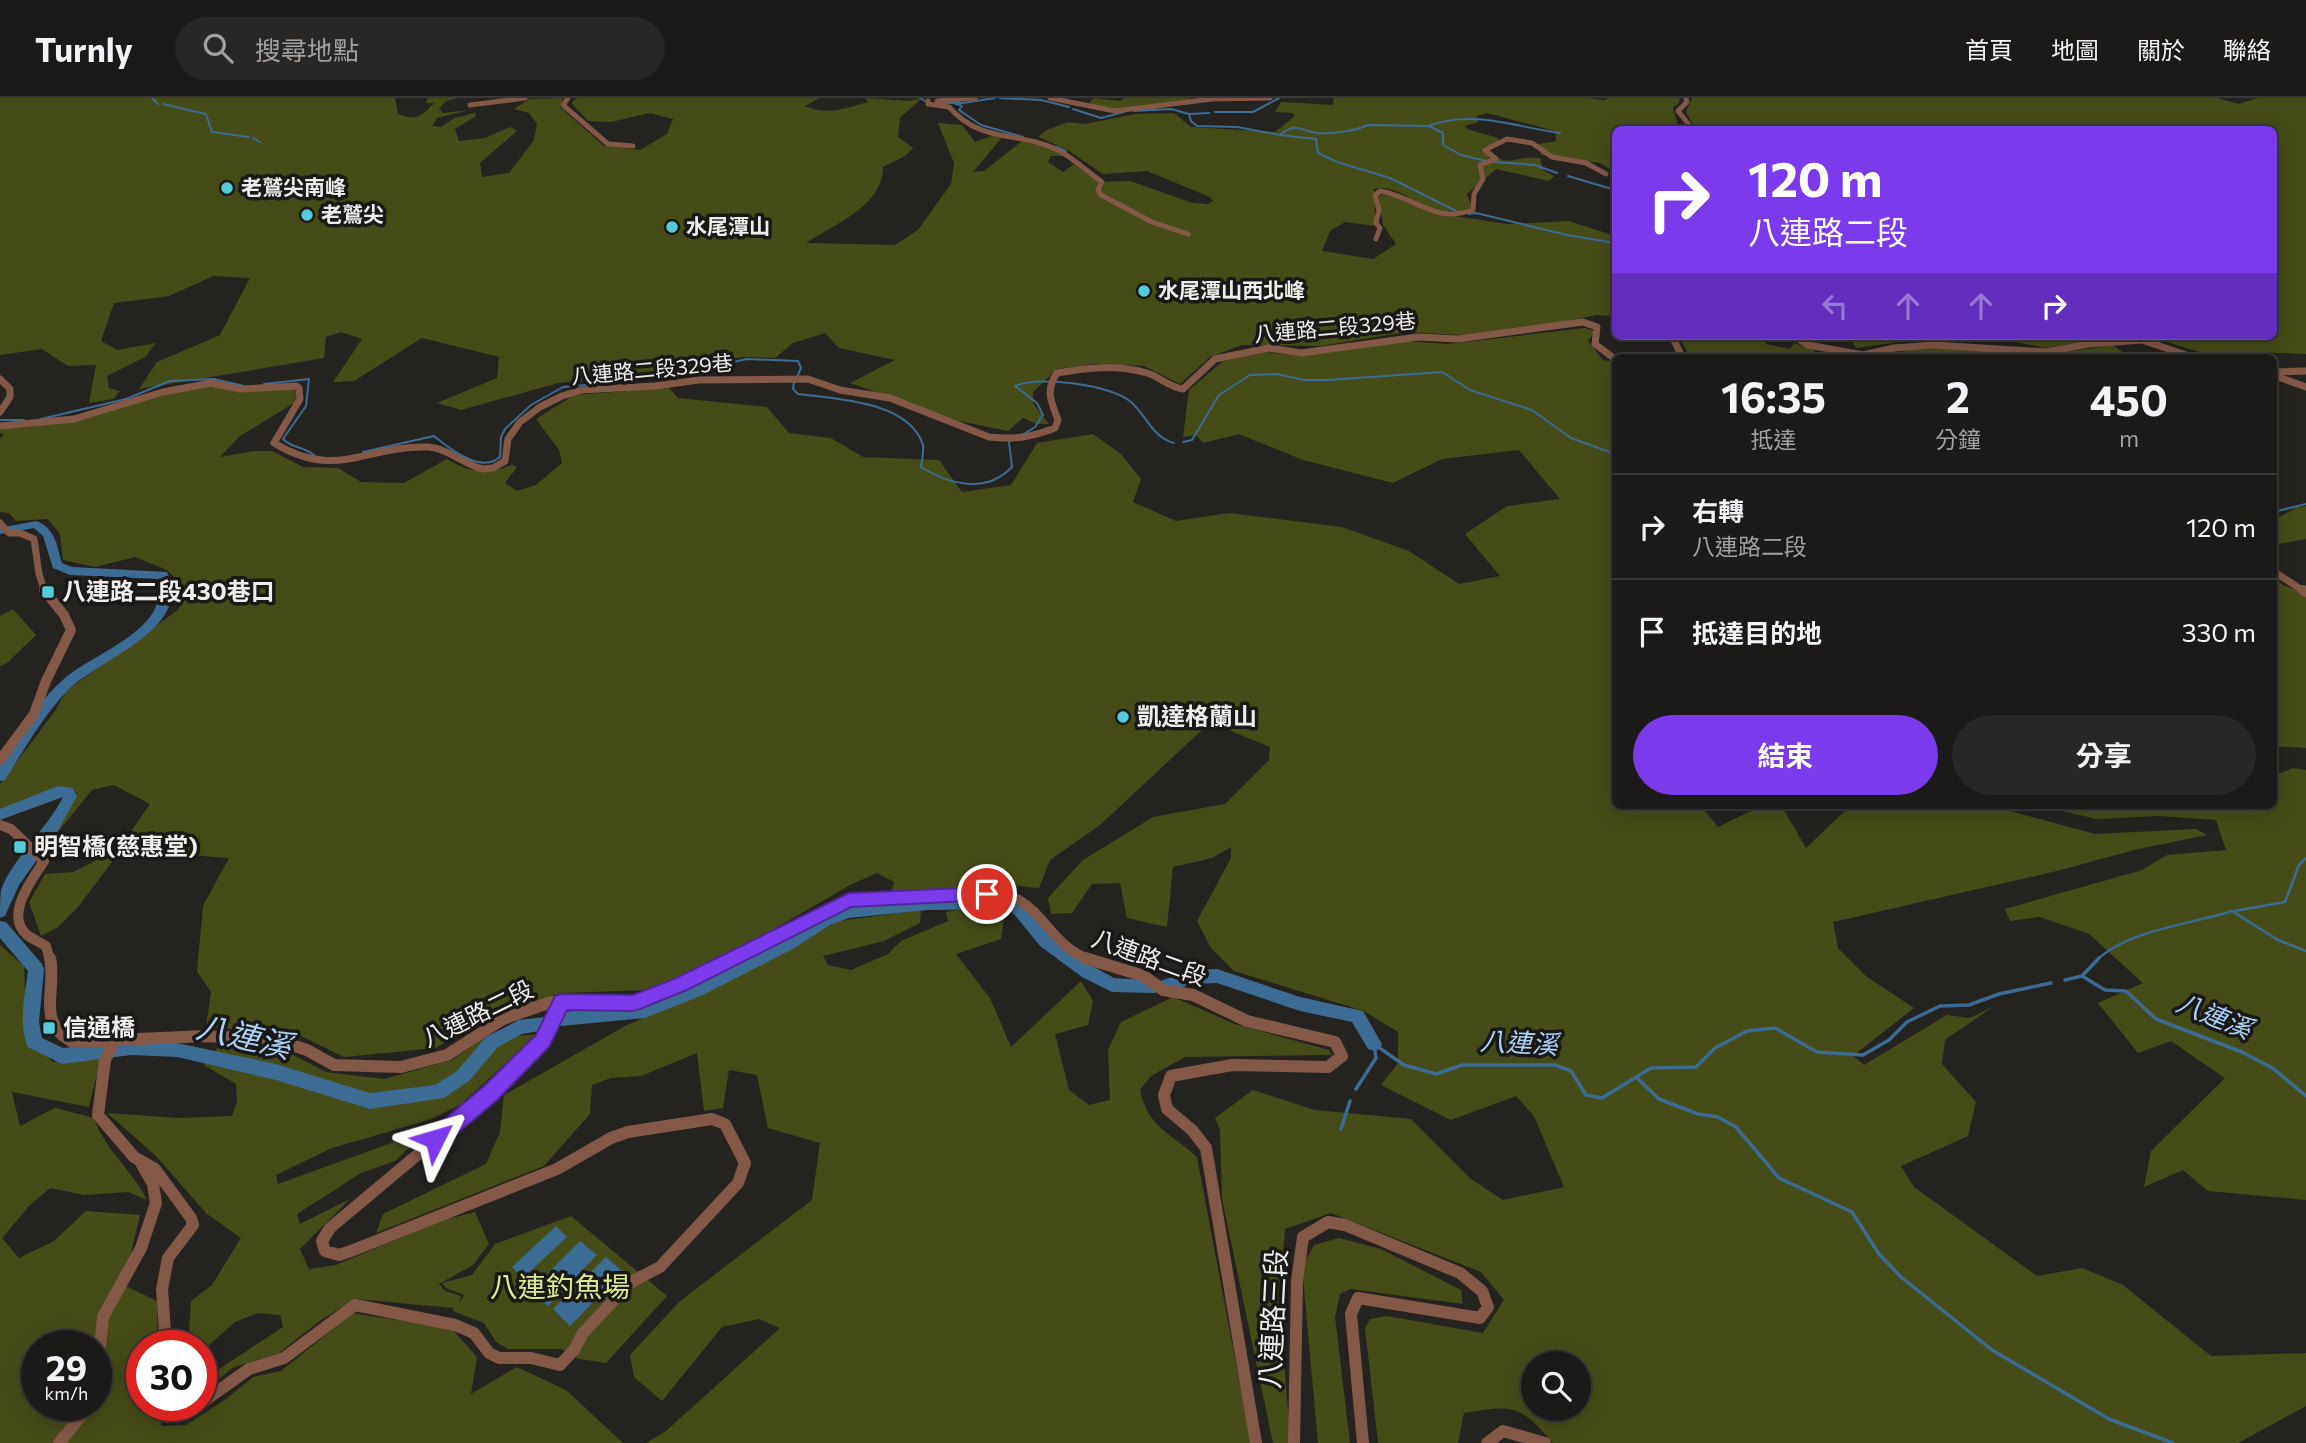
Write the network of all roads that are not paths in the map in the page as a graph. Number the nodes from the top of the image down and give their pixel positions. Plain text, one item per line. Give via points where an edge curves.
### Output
1 (525, 98) edge
2 (568, 98) edge
3 (975, 98) edge
4 (1050, 98) edge
5 (1270, 98) edge
6 (1686, 98) edge
7 (927, 100) edge
8 (470, 104) dead end
9 (1689, 126) edge
10 (633, 146) dead end
11 (1606, 174) dead end
12 (1188, 234) dead end
13 (1376, 239) dead end
14 (1800, 340) edge
15 (2142, 340) edge
16 (2142, 340) edge
17 (1858, 354) edge
18 (1867, 354) edge
19 (2183, 354) edge
20 (1612, 357) edge
21 (2306, 371) edge
22 (822, 372) dead end
23 (2277, 374) edge
24 (2277, 376) edge
25 (0, 379) edge
26 (813, 380) junction
27 (2306, 387) edge
28 (0, 412) edge
29 (0, 426) edge
30 (4, 527) edge
31 (2277, 574) edge
32 (2306, 592) edge
33 (0, 760) edge
34 (0, 825) edge
35 (561, 1002) junction
36 (114, 1042) junction
37 (1171, 1076) joint
38 (138, 1158) junction
39 (102, 1330) edge
40 (165, 1330) edge
41 (217, 1392) edge
42 (77, 1421) edge
43 (60, 1443) edge
44 (1256, 1443) edge
45 (1294, 1443) edge
46 (1363, 1443) edge
47 (1487, 1443) edge
48 (1545, 1443) edge

1 - 8 street
2 - 10 street via 564,105 608,144
3 - 7 street
4 - 5 street via 1115,111 1212,99
6 - 9 street via 1678,108
7 - 12 street via 928,104 949,107 962,122 979,130 1057,149 1102,181 1101,195 1152,222
11 - 13 street via 1586,163 1552,157 1532,143 1507,139 1485,150 1496,159 1480,165 1483,180 1474,194 1473,210 1457,215 1434,212 1380,191 1375,195 1380,228
14 - 17 street
15 - 18 street via 2090,344 2061,352 1934,345
16 - 19 street
20 - 26 street, 八連路二段329巷 via 1595,344 1597,327 1583,322 1301,353 1269,348 1215,359 1183,389 1121,368 1056,373 1047,396 1058,420 1055,428 1019,439 989,437 890,398 840,390
21 - 23 street
22 - 26 street
24 - 27 street
25 - 28 street via 10,388
26 - 29 street, 八連路二段329巷 via 699,380 570,391 530,414 508,438 503,464 482,469 433,448 334,461 293,455 274,443 300,400 296,386 240,389 211,383 74,419
30 - 33 street via 34,539 45,592 71,630 34,714
31 - 32 street
34 - 36 street, 八連路二段 via 44,861 21,902 18,918 26,934 46,946 49,954 52,1027 58,1036 73,1042
35 - 36 street, 八連路二段 via 503,1019 447,1055 401,1067 334,1065 276,1040 205,1036
35 - 37 street, 八連路二段 via 633,1003 681,985 849,900 1006,895 1021,901 1079,956 1144,976 1163,990 1194,995 1247,1021 1335,1042 1342,1056 1328,1068 1232,1065
35 - 41 street via 542,1041 490,1094 330,1228 322,1241 325,1251 339,1255 351,1251 558,1169 628,1132 712,1119 725,1124 745,1163 738,1183 660,1267 631,1282 560,1365 499,1357 489,1353 474,1333 455,1325 355,1305 284,1358 248,1369
36 - 38 street via 105,1060 98,1115
37 - 44 street, 八連路三段 via 1164,1096 1167,1109 1206,1148
38 - 39 street via 153,1184 156,1203 141,1248 103,1317
38 - 40 street via 155,1169 191,1218 192,1225 168,1258 162,1289
42 - 43 street
45 - 46 street, 八連路三段 via 1300,1253 1303,1237 1328,1222 1460,1273 1482,1291 1488,1307 1480,1318 1358,1298 1350,1314
47 - 48 street via 1503,1431

